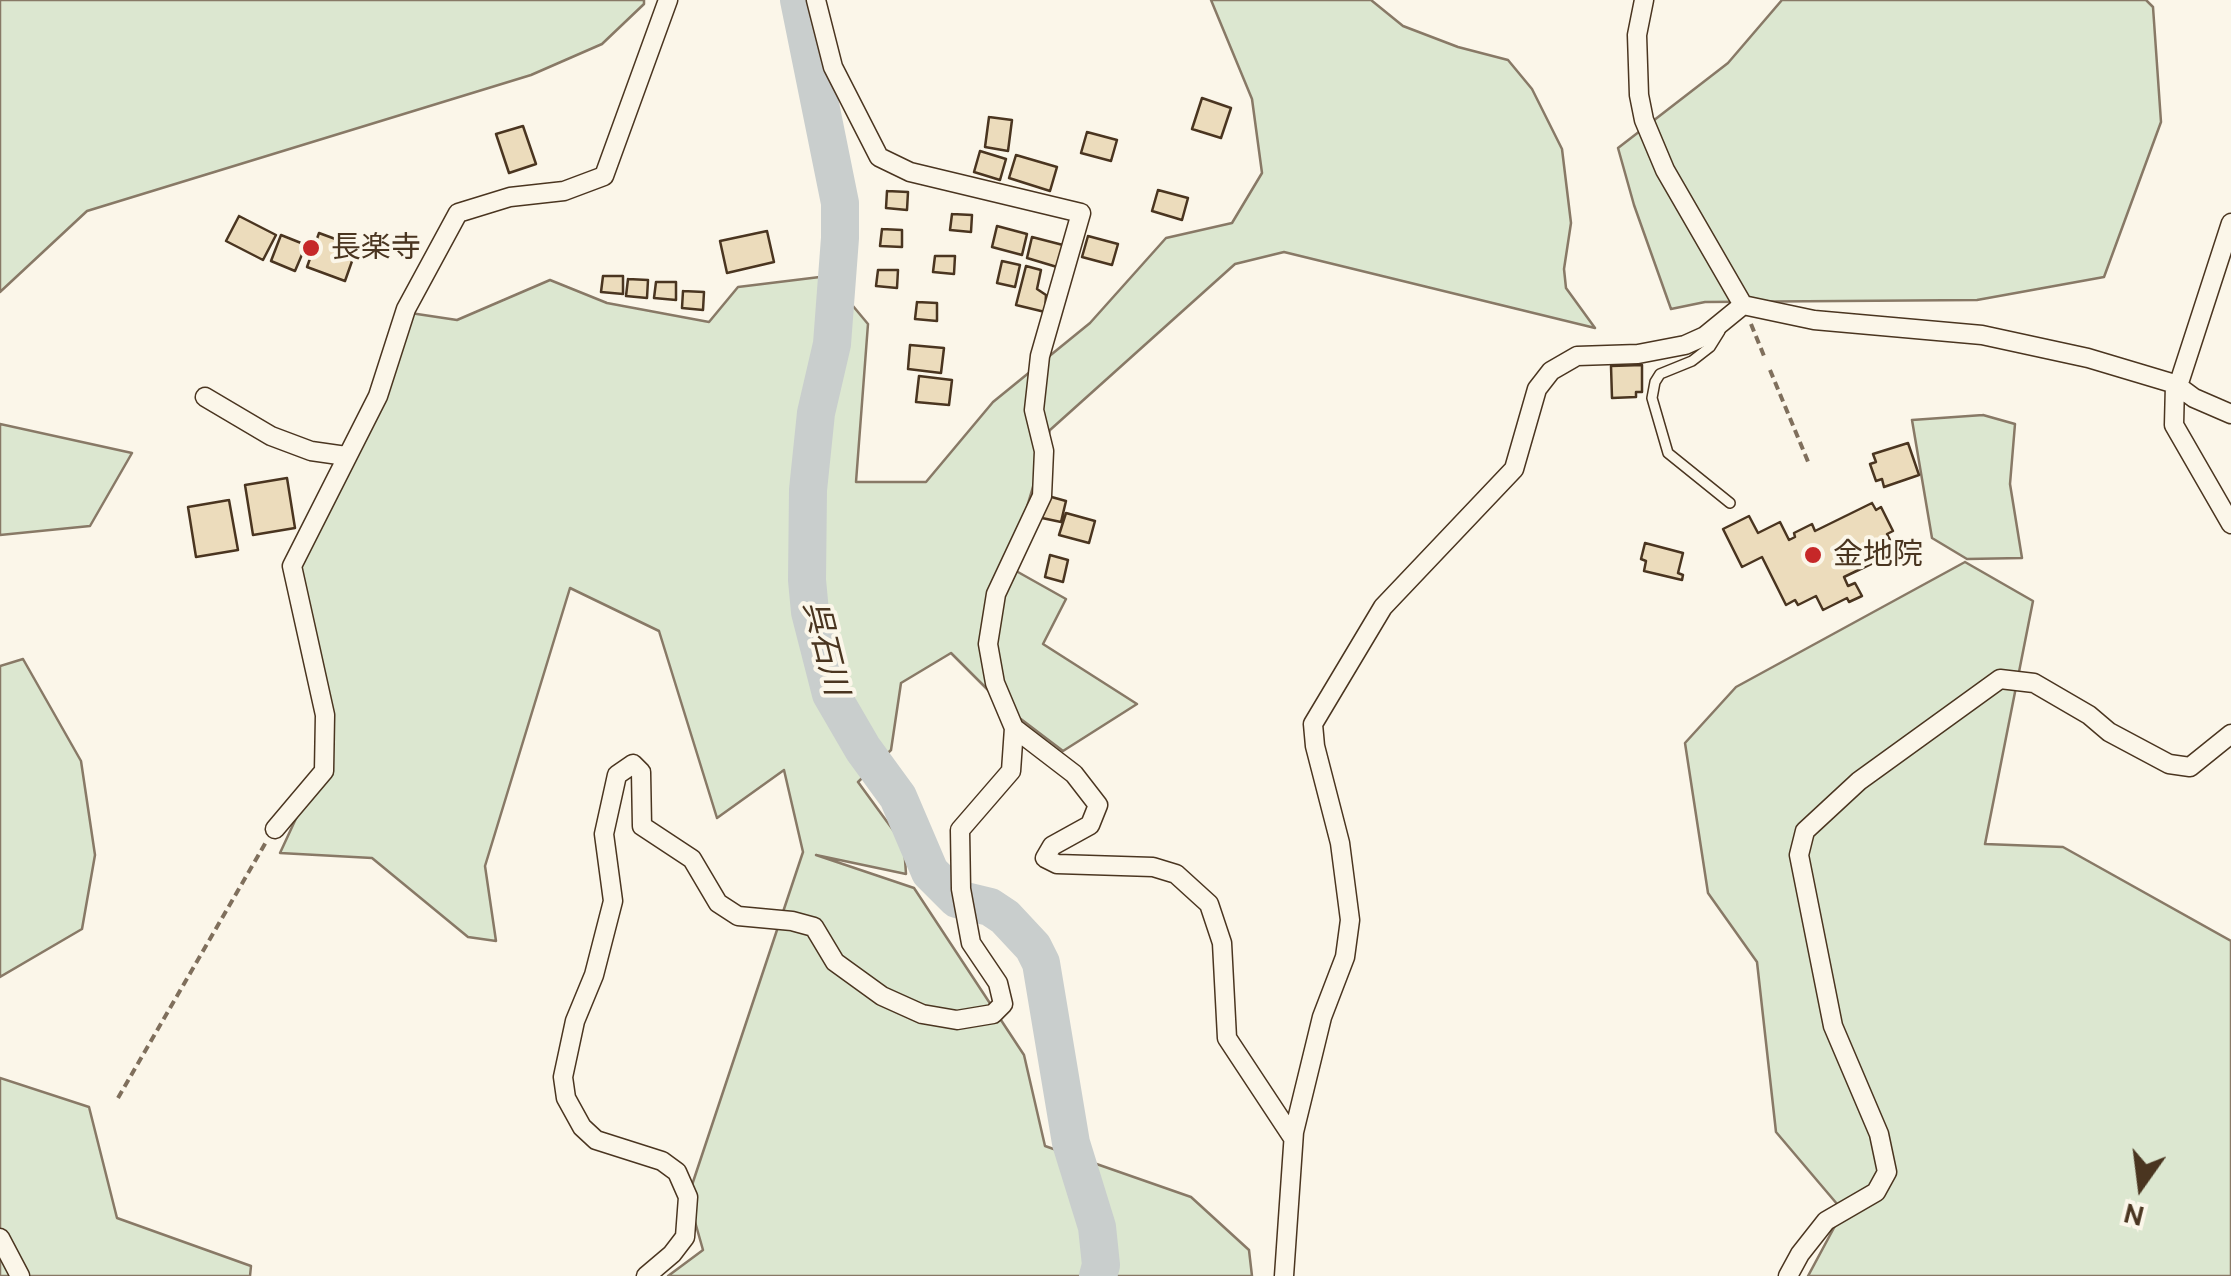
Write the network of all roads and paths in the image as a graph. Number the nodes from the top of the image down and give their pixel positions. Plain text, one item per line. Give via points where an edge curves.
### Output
1 (668, 0) edge
2 (816, 0) edge
3 (1644, 0) edge
4 (2231, 224) edge
5 (1743, 305) junction
6 (1726, 320) junction
7 (1764, 356) dead end
8 (1770, 370) dead end
9 (2176, 385) junction
10 (205, 396) dead end
11 (2231, 414) edge
12 (346, 456) junction
13 (1809, 464) dead end
14 (1730, 502) dead end
15 (2231, 524) edge
16 (1014, 728) junction
17 (2231, 734) edge
18 (274, 829) joint
19 (118, 1098) dead end
20 (1293, 1138) junction
21 (0, 1238) edge
22 (20, 1276) edge
23 (646, 1276) edge
24 (1284, 1276) edge
25 (1788, 1276) edge

1 - 12 street via 604,176 458,213 406,309 378,396
2 - 16 street via 833,67 879,157 910,172 1081,212 1040,356 1034,410 1044,451 1042,496 996,594 988,644
3 - 5 street via 1637,35 1644,120 1665,170
4 - 9 street
5 - 6 street
5 - 7 path
5 - 9 street via 1814,320 1982,335
6 - 14 lane via 1710,347 1660,374 1652,398 1668,453
6 - 20 street via 1684,345 1577,356 1551,370 1536,389 1514,469 1383,607 1326,699 1314,735 1350,920
8 - 13 path
9 - 11 street
9 - 15 street via 2174,425
10 - 12 street via 271,436
12 - 18 street via 292,566 324,715 324,771
16 - 20 street via 1074,774 1098,805 1090,826 1052,846 1046,858 1057,864 1154,867 1176,874 1209,904 1222,942 1227,1038
16 - 23 street via 1011,771 960,830 971,943 998,983 1003,1004 993,1014 958,1020 922,1014 882,996 835,962 814,927 738,916 718,903 692,860 642,826 640,772 632,764 617,775 604,834 613,901 563,1077 582,1127 596,1140 662,1161 677,1172 688,1197 685,1237
17 - 25 street via 2190,767 2169,764 2034,684 2000,679 1805,830 1799,854 1833,1026 1879,1134 1887,1172 1876,1192 1826,1221
18 - 19 path
20 - 24 street
21 - 22 street

